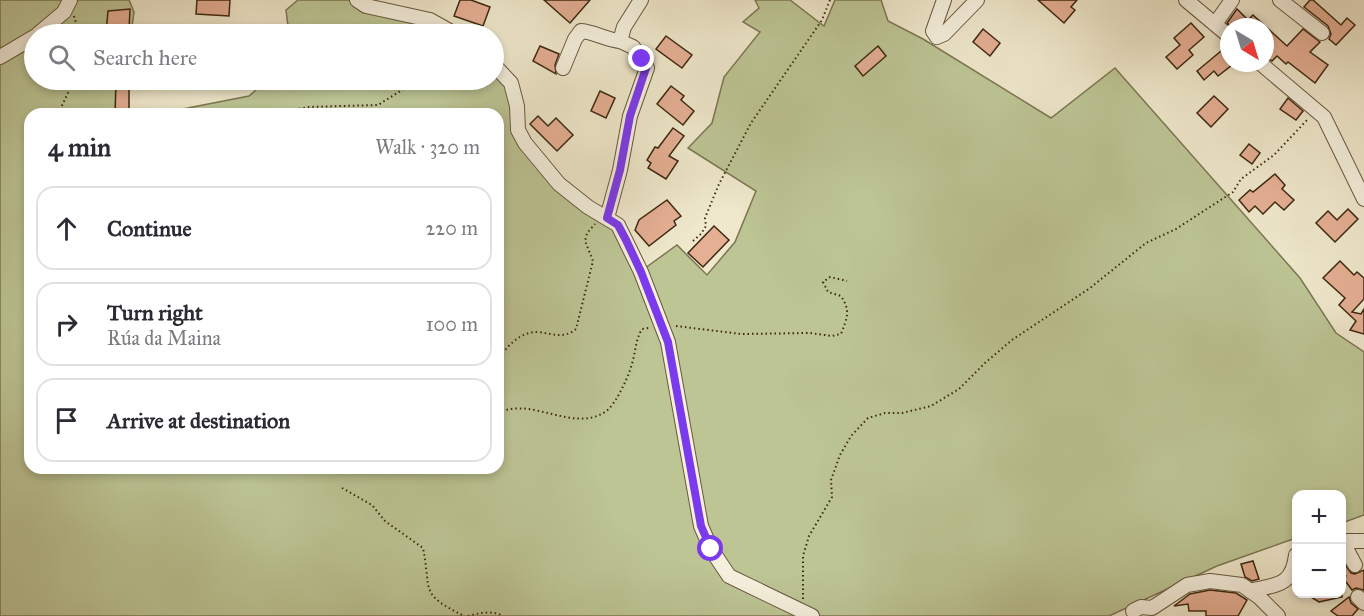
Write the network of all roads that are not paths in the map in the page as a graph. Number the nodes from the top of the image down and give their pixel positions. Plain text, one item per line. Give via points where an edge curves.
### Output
1 (357, 0) edge
2 (640, 0) edge
3 (944, 0) edge
4 (977, 0) edge
5 (1186, 0) edge
6 (1232, 0) edge
7 (1280, 0) edge
8 (67, 6) edge
9 (48, 24) edge
10 (437, 24) edge
11 (1215, 24) junction
12 (1220, 28) edge
13 (1322, 33) dead end
14 (620, 41) junction
15 (24, 43) edge
16 (0, 57) edge
17 (563, 68) dead end
18 (1271, 72) edge
19 (504, 76) edge
20 (1364, 198) edge
21 (607, 218) junction
22 (1364, 541) edge
23 (1346, 542) edge
24 (1346, 544) edge
25 (1356, 565) dead end
26 (1292, 570) edge
27 (1250, 591) junction
28 (1133, 611) dead end
29 (808, 614) edge
30 (1278, 616) edge

1 - 10 street via 366,6
2 - 14 street
3 - 4 street via 933,31 937,36 944,34
5 - 11 street
6 - 11 street
7 - 13 street
8 - 9 street
11 - 12 street
14 - 17 street via 581,31
14 - 21 street via 633,47 646,68 630,116
15 - 16 street
18 - 20 street via 1324,117
19 - 21 street via 511,83 518,130 525,143 559,184
21 - 29 street via 618,225 626,240 668,342 701,526 711,549 729,576
22 - 23 street
24 - 25 street
26 - 27 street via 1272,588
27 - 28 street via 1242,585 1210,581 1187,585 1152,608
27 - 30 street

